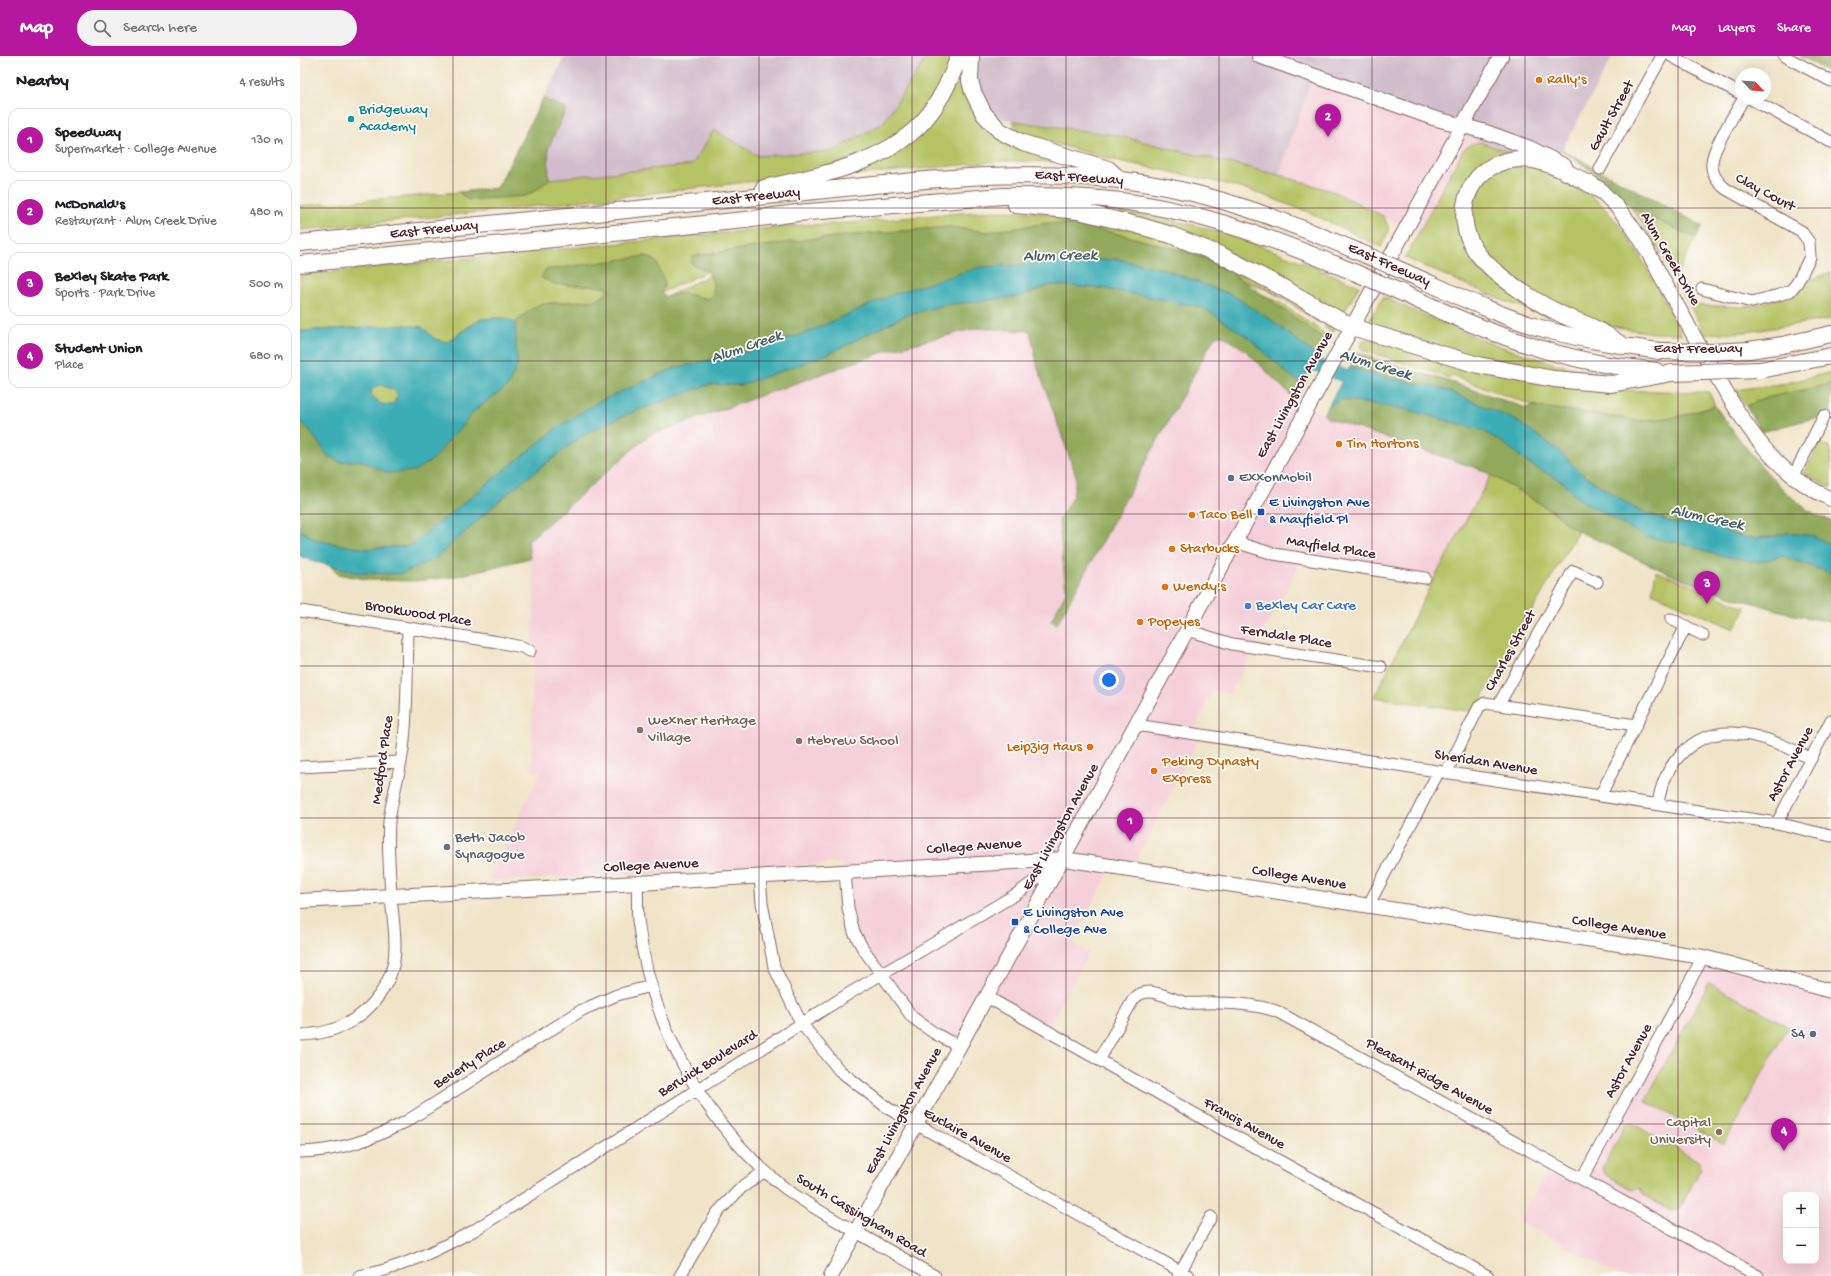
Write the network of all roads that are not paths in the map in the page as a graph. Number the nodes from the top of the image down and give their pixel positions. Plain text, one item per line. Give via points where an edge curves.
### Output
1 (959, 56) edge
2 (971, 56) edge
3 (1259, 56) edge
4 (1501, 56) edge
5 (1662, 56) edge
6 (1671, 56) edge
7 (1784, 56) edge
8 (1831, 81) edge
9 (1735, 91) edge
10 (1741, 104) edge
11 (1760, 104) edge
12 (1463, 126) junction
13 (1831, 142) edge
14 (1600, 169) dead end
15 (1120, 180) junction
16 (1600, 190) junction
17 (994, 197) junction
18 (697, 203) junction
19 (300, 243) edge
20 (300, 264) edge
21 (1702, 289) dead end
22 (1352, 327) junction
23 (1831, 334) edge
24 (1624, 346) junction
25 (1831, 356) edge
26 (1672, 373) junction
27 (1824, 416) dead end
28 (1793, 476) junction
29 (1831, 499) edge
30 (1234, 542) junction
31 (1425, 578) dead end
32 (1597, 582) dead end
33 (300, 611) edge
34 (1671, 619) dead end
35 (1686, 626) junction
36 (408, 628) junction
37 (1187, 630) junction
38 (1703, 635) dead end
39 (530, 651) dead end
40 (1381, 667) dead end
41 (1499, 704) junction
42 (1831, 720) edge
43 (1136, 725) junction
44 (1636, 725) junction
45 (1811, 759) junction
46 (400, 762) junction
47 (300, 767) edge
48 (1442, 772) junction
49 (1600, 796) junction
50 (1658, 804) junction
51 (1777, 823) junction
52 (1831, 836) edge
53 (1064, 859) junction
54 (845, 872) junction
55 (760, 876) junction
56 (638, 884) junction
57 (391, 896) junction
58 (300, 901) edge
59 (1368, 906) junction
60 (1703, 957) junction
61 (880, 974) junction
62 (651, 986) junction
63 (1831, 991) edge
64 (987, 997) junction
65 (801, 1023) junction
66 (300, 1035) edge
67 (960, 1047) junction
68 (1099, 1060) junction
69 (696, 1089) junction
70 (916, 1124) junction
71 (300, 1152) edge
72 (765, 1171) junction
73 (1582, 1179) junction
74 (1211, 1217) dead end
75 (856, 1232) junction
76 (1183, 1274) edge
77 (359, 1276) edge
78 (680, 1276) edge
79 (831, 1276) edge
80 (934, 1276) edge
81 (1488, 1276) edge
82 (1758, 1276) edge

1 - 18 highway via 941,97 930,114 915,129 880,152 834,172
2 - 15 highway via 970,81 973,92 984,114 1000,131 1023,143 1108,169
3 - 12 main road, Alum Creek Drive via 1433,118
4 - 12 main road, East Livingston Avenue
5 - 14 street, Gault Street
6 - 9 street
7 - 8 street
10 - 21 street, Clay Court via 1715,150 1713,174 1718,183 1726,189 1794,226 1806,236 1810,257 1790,291 1752,302
11 - 13 street
12 - 16 main road, Alum Creek Drive via 1530,148 1568,167
12 - 22 main road, East Livingston Avenue
15 - 18 highway, East Freeway via 1081,176 1001,175 914,181
15 - 24 highway, East Freeway, bridge via 1183,191 1244,207 1304,229 1535,326
16 - 24 highway via 1572,174 1541,163 1521,159 1503,161 1487,170 1470,187 1464,207 1465,224 1475,250 1498,274 1525,294 1596,329
16 - 28 main road, Alum Creek Drive via 1628,220 1643,242 1738,414 1760,444
17 - 20 highway, East Freeway via 797,213
17 - 22 highway via 1009,204 1078,211 1171,235 1223,256
17 - 26 highway, East Freeway, bridge via 1058,196 1100,199 1183,212 1240,227 1293,246 1462,321 1528,345 1599,364
18 - 19 highway, East Freeway
22 - 26 highway via 1478,364 1554,379 1610,384
22 - 30 main road, East Livingston Avenue
23 - 24 highway, East Freeway, bridge via 1749,350 1659,351
25 - 26 highway, East Freeway, bridge via 1760,370
27 - 28 street
28 - 29 main road, Alum Creek Drive
30 - 31 street, Mayfield Place via 1274,554
30 - 37 main road, East Livingston Avenue
32 - 41 street, Charles Street via 1573,571
33 - 36 street, Brookwood Place
34 - 35 street
35 - 38 street
35 - 44 street
36 - 39 street, Brookwood Place via 498,642
36 - 46 street, Medford Place via 407,699
37 - 40 street, Ferndale Place via 1232,644
37 - 43 main road, East Livingston Avenue
41 - 44 street
41 - 48 street, Charles Street via 1485,703 1479,707
42 - 45 street, Astor Avenue
43 - 48 street, Sheridan Avenue
43 - 53 main road, East Livingston Avenue
44 - 49 street
45 - 50 street via 1768,740 1739,734 1719,734 1704,738 1675,759 1666,774
45 - 51 street, Astor Avenue
46 - 47 street
46 - 57 street, Medford Place via 389,822
48 - 49 street, Sheridan Avenue
48 - 59 street, Charles Street
49 - 50 street, Sheridan Avenue
50 - 51 street, Sheridan Avenue
51 - 52 street, Sheridan Avenue
53 - 54 main road, College Avenue
53 - 59 main road, College Avenue
53 - 61 street, Berwick Boulevard via 1018,893
53 - 64 main road, East Livingston Avenue
54 - 55 main road, College Avenue
54 - 61 street via 848,908 854,932
55 - 56 main road, College Avenue
55 - 65 street, Euclaire Avenue via 762,903 774,967
56 - 57 main road, College Avenue
56 - 62 street, South Cassingham Road via 638,919
57 - 58 main road, College Avenue
57 - 66 street, Medford Place via 393,967 377,999 360,1016 341,1026
59 - 60 main road, College Avenue
60 - 63 main road, College Avenue
60 - 73 street, Astor Avenue
61 - 65 street, Berwick Boulevard
61 - 67 street via 912,1017
62 - 69 street, South Cassingham Road via 668,1035
62 - 71 street, Beverly Place via 617,995 582,1010 382,1134 335,1149
64 - 67 main road, East Livingston Avenue
64 - 68 street, Francis Avenue
65 - 69 street, Berwick Boulevard
65 - 70 street, Euclaire Avenue via 839,1070 889,1109
67 - 70 main road, East Livingston Avenue
68 - 73 street, Pleasant Ridge Avenue via 1133,1000 1145,992 1187,1003 1238,1003 1258,1006 1296,1021
68 - 81 street, Francis Avenue
69 - 72 street, South Cassingham Road via 737,1142
69 - 77 street, Berwick Boulevard via 473,1231 405,1264
70 - 75 main road, East Livingston Avenue
70 - 76 street, Euclaire Avenue
72 - 75 street, South Cassingham Road via 804,1202
72 - 78 street via 742,1188 717,1213
73 - 82 street, Pleasant Ridge Avenue
74 - 76 street
75 - 79 main road, East Livingston Avenue
75 - 80 street, South Cassingham Road

